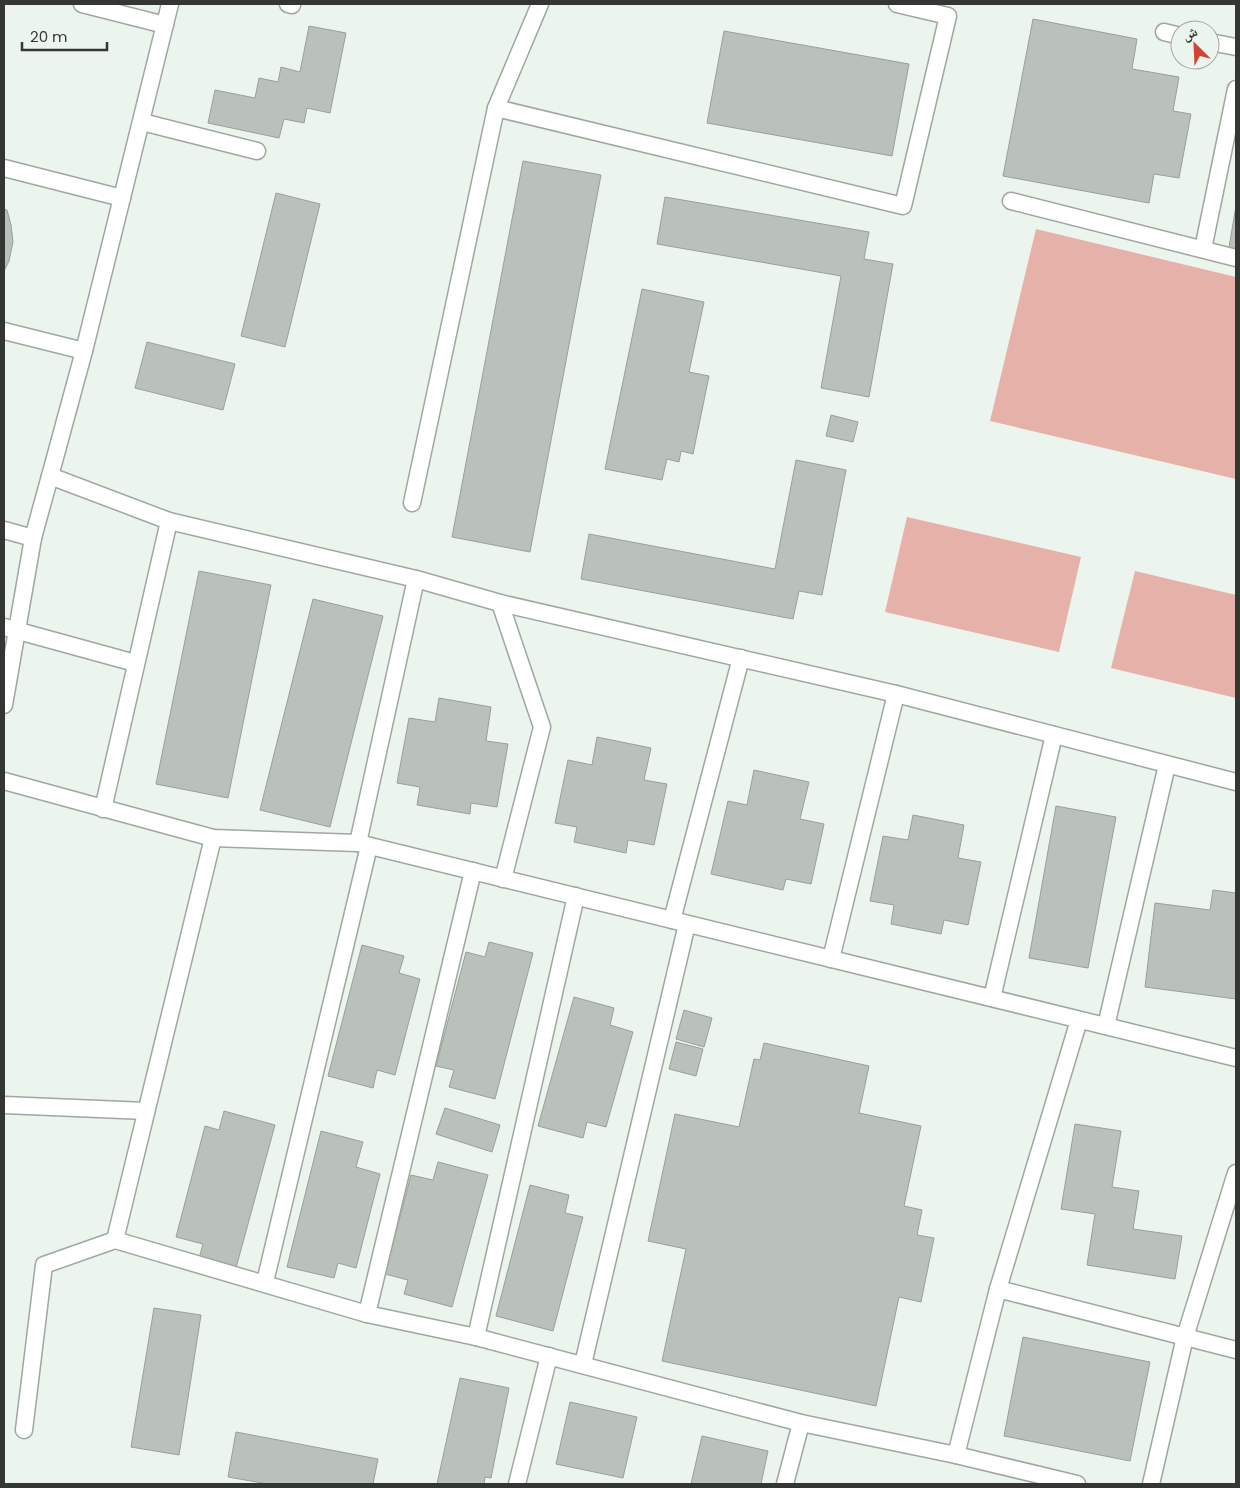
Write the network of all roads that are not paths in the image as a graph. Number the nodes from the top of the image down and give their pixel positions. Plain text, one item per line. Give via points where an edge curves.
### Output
1 (82, 4) edge
2 (170, 4) edge
3 (540, 4) edge
4 (897, 4) edge
5 (165, 25) junction
6 (1220, 44) edge
7 (1236, 47) edge
8 (1236, 89) edge
9 (496, 108) junction
10 (142, 122) junction
11 (257, 151) dead end
12 (4, 168) edge
13 (122, 198) junction
14 (1011, 201) dead end
15 (1203, 249) junction
16 (1236, 258) edge
17 (4, 330) edge
18 (84, 351) junction
19 (50, 476) junction
20 (412, 503) dead end
21 (169, 521) junction
22 (4, 530) edge
23 (33, 538) junction
24 (416, 579) junction
25 (500, 603) junction
26 (10, 629) edge
27 (741, 658) junction
28 (135, 663) junction
29 (896, 694) junction
30 (4, 705) edge
31 (1054, 735) junction
32 (1167, 765) junction
33 (4, 781) edge
34 (1236, 782) edge
35 (103, 809) junction
36 (213, 838) junction
37 (363, 844) junction
38 (473, 872) junction
39 (503, 879) junction
40 (576, 896) junction
41 (679, 922) junction
42 (831, 959) junction
43 (992, 998) junction
44 (1079, 1020) junction
45 (1106, 1026) junction
46 (1236, 1058) edge
47 (4, 1105) edge
48 (146, 1111) junction
49 (1236, 1173) edge
50 (115, 1240) junction
51 (265, 1282) junction
52 (998, 1289) junction
53 (366, 1314) junction
54 (476, 1337) junction
55 (1186, 1337) junction
56 (1236, 1350) edge
57 (549, 1356) junction
58 (583, 1364) junction
59 (801, 1423) junction
60 (24, 1430) dead end
61 (956, 1455) junction
62 (1030, 1479) edge
63 (518, 1484) edge
64 (784, 1484) edge
65 (1077, 1484) edge
66 (1151, 1484) edge

1 - 5 lane
2 - 5 lane
3 - 9 lane
4 - 9 lane via 948,16 903,206
5 - 10 lane
6 - 7 lane
8 - 15 lane
9 - 20 lane
10 - 11 lane
10 - 13 lane
12 - 13 lane
13 - 18 lane
14 - 15 lane
15 - 16 lane
17 - 18 lane
18 - 19 lane
19 - 21 lane
19 - 23 lane
21 - 24 lane
21 - 28 lane
22 - 23 lane
23 - 26 lane
24 - 25 lane
24 - 37 lane
25 - 27 lane
25 - 39 lane via 542,727
26 - 28 lane
26 - 30 lane
27 - 29 lane
27 - 41 lane
28 - 35 lane
29 - 31 lane
29 - 42 lane
31 - 32 lane
31 - 43 lane
32 - 34 lane
32 - 45 lane
33 - 35 lane
35 - 36 lane
36 - 37 lane
36 - 48 lane
37 - 38 lane
37 - 51 lane
38 - 39 lane
38 - 53 lane
39 - 40 lane
40 - 41 lane
40 - 54 lane
41 - 42 lane
41 - 58 lane
42 - 43 lane
43 - 44 lane
44 - 45 lane
44 - 52 lane
45 - 46 lane
47 - 48 lane
48 - 50 lane
49 - 55 lane
50 - 51 lane
50 - 60 lane via 44,1265
51 - 53 lane
52 - 55 lane
52 - 61 lane
53 - 54 lane
54 - 57 lane
55 - 56 lane
55 - 66 lane
57 - 58 lane
57 - 63 lane
58 - 59 lane
59 - 61 lane
59 - 64 lane
61 - 62 lane
62 - 65 lane

